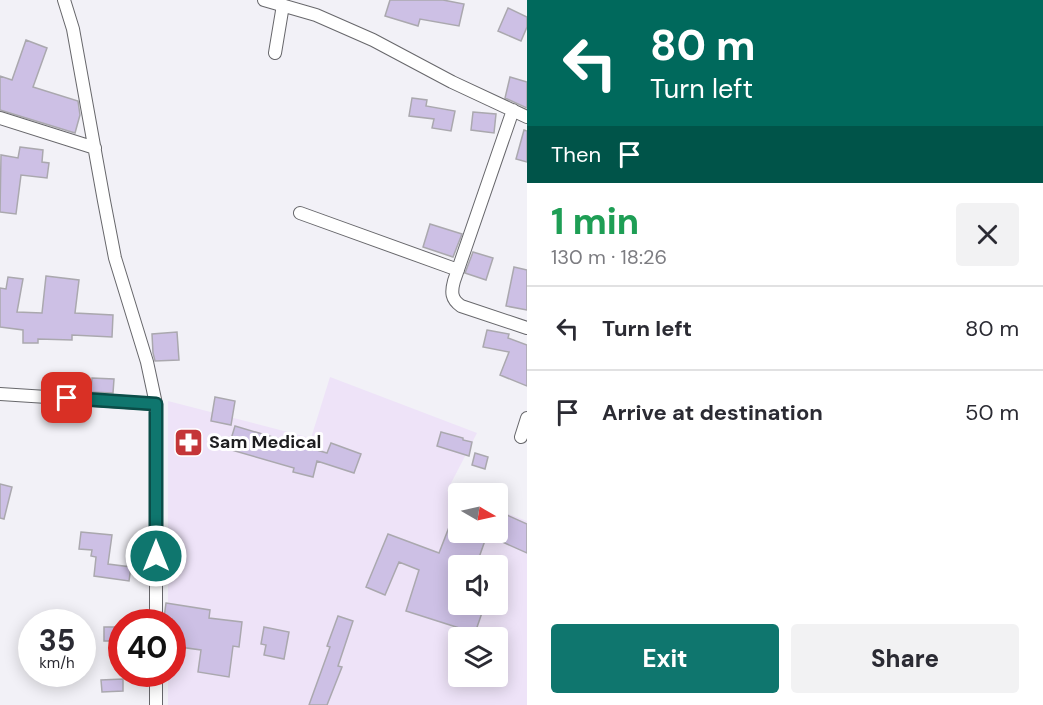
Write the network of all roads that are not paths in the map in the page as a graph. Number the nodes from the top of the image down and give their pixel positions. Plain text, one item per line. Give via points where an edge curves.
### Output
1 (64, 0) edge
2 (264, 0) edge
3 (283, 5) junction
4 (275, 52) dead end
5 (513, 110) junction
6 (527, 117) edge
7 (0, 118) edge
8 (95, 148) junction
9 (300, 213) dead end
10 (458, 270) junction
11 (527, 328) edge
12 (0, 394) edge
13 (156, 404) junction
14 (527, 418) edge
15 (520, 437) dead end
16 (156, 609) edge
17 (156, 687) edge
18 (156, 705) edge

1 - 8 street
2 - 3 street
3 - 4 street
3 - 5 street via 373,40
5 - 6 street
5 - 10 street
7 - 8 street
8 - 13 street via 116,258
9 - 10 street
10 - 11 street via 452,289 455,302
12 - 13 street
13 - 16 street
14 - 15 street
17 - 18 street

